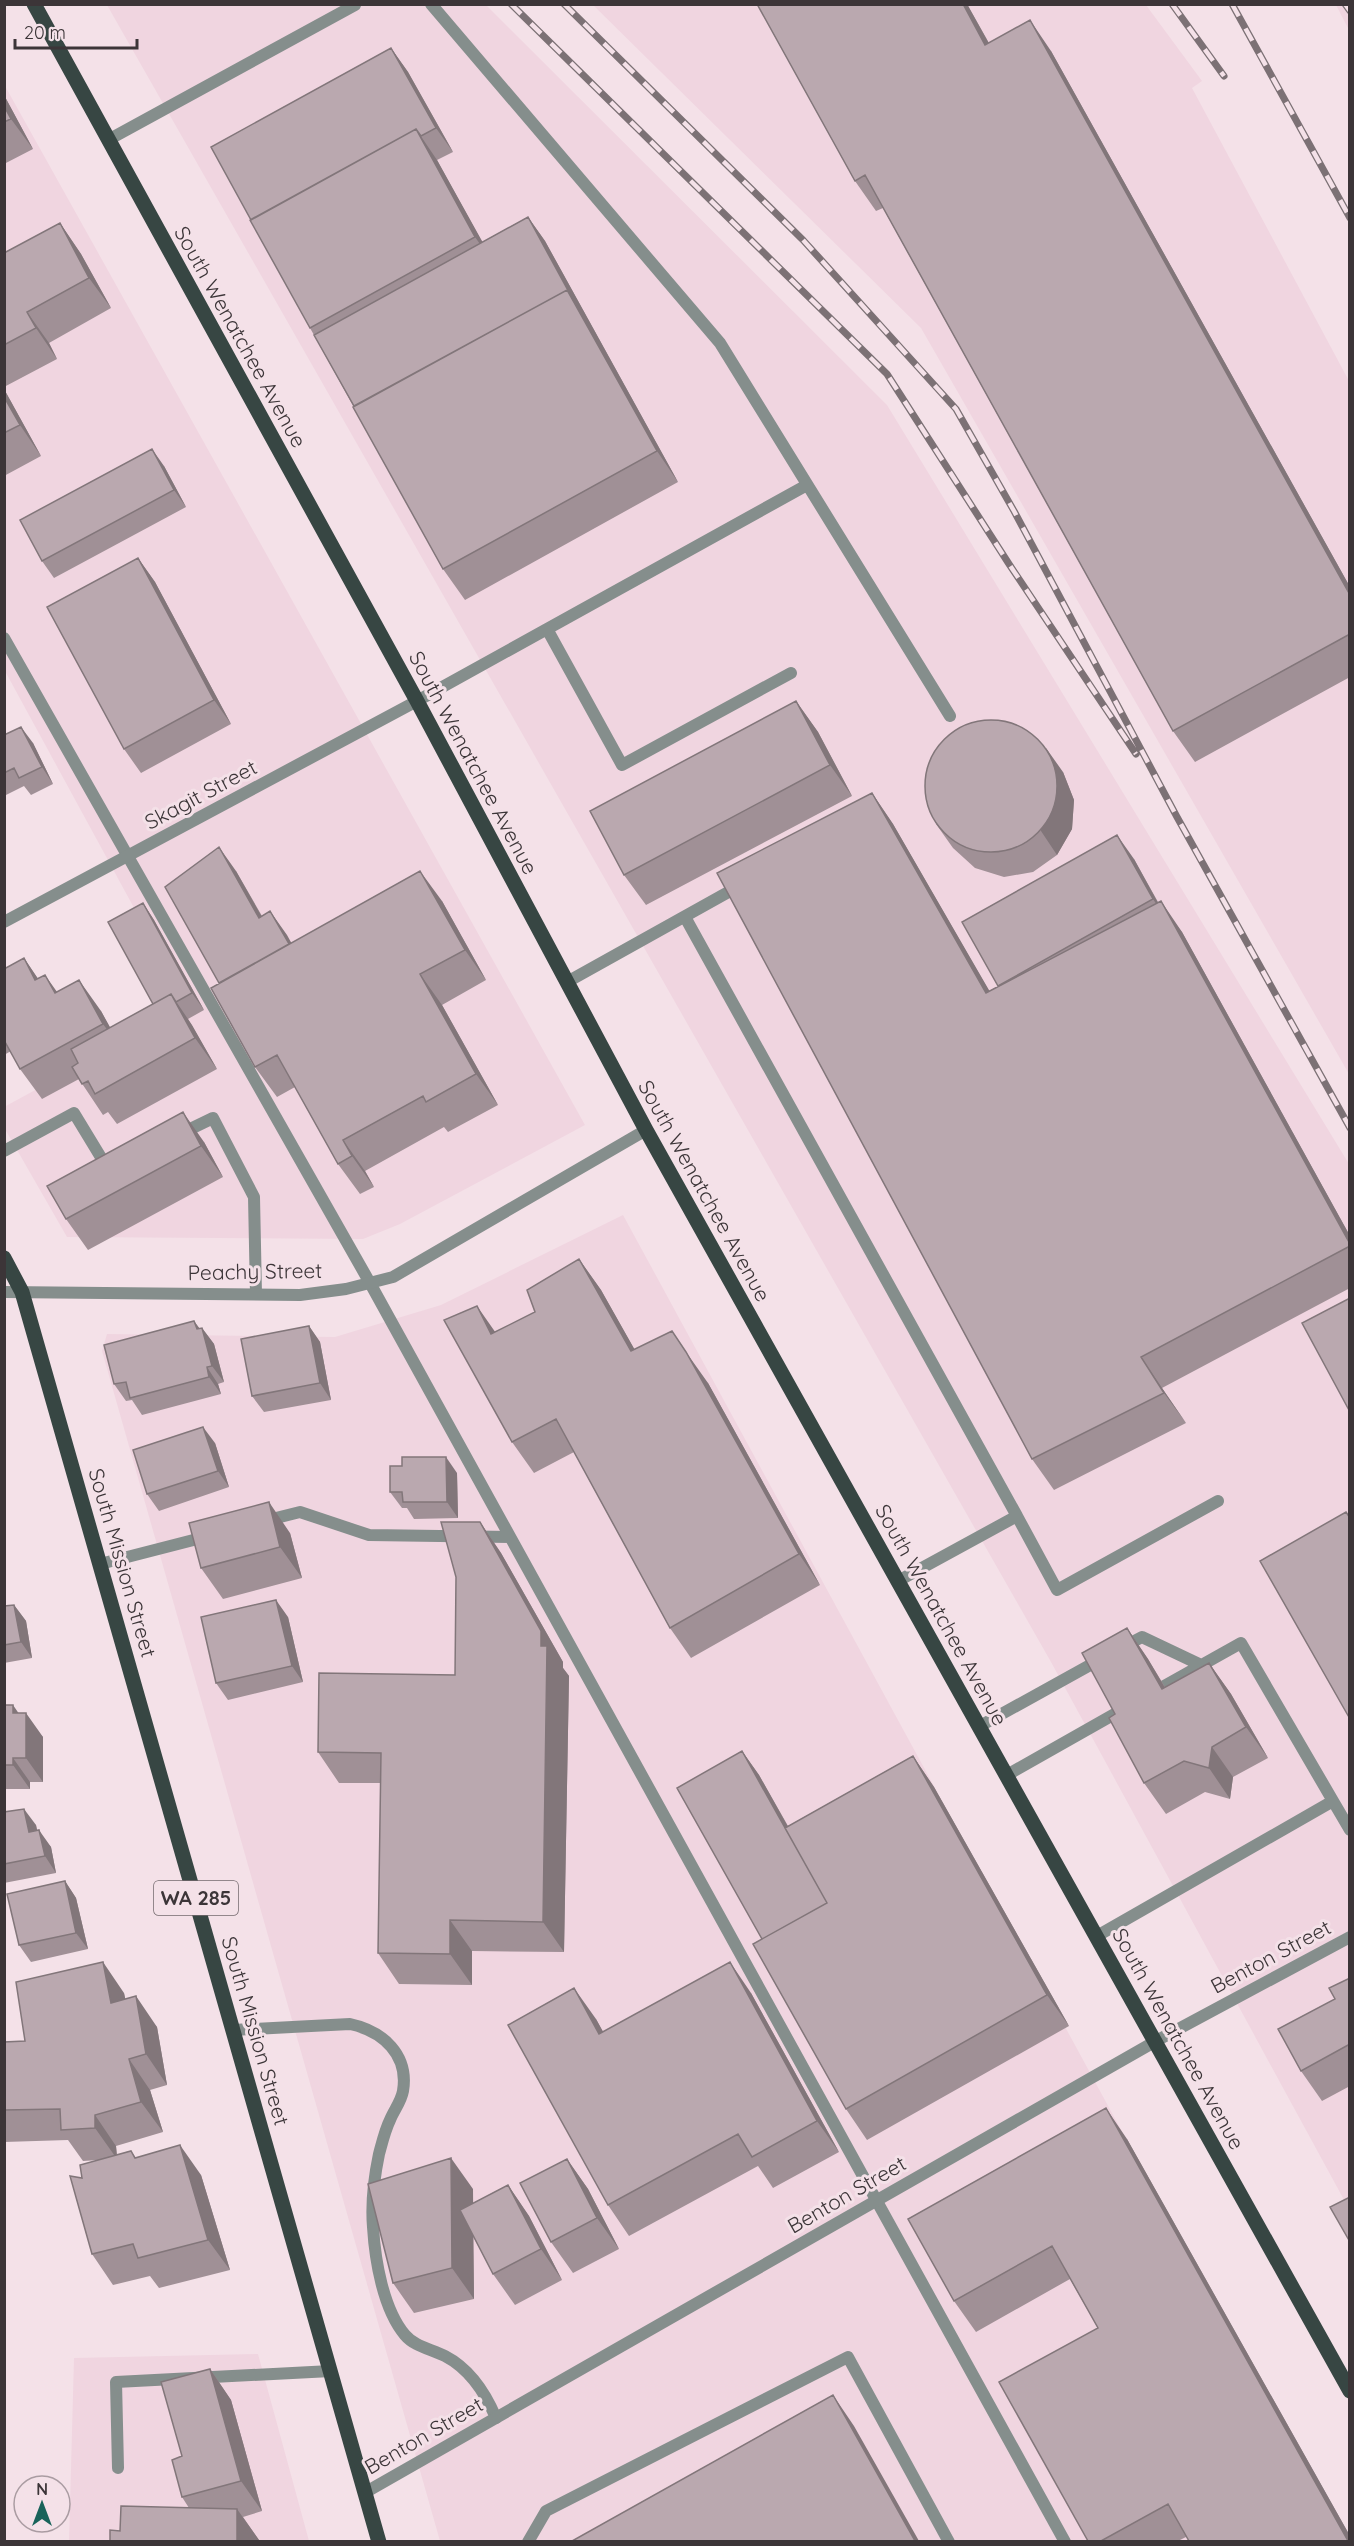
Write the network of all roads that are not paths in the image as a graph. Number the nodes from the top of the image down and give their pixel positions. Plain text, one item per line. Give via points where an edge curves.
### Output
1 (34, 4) edge
2 (431, 4) edge
3 (356, 5) edge
4 (108, 140) junction
5 (807, 485) junction
6 (547, 629) junction
7 (4, 638) edge
8 (790, 673) dead end
9 (417, 701) junction
10 (950, 716) dead end
11 (128, 856) junction
12 (757, 877) edge
13 (684, 917) junction
14 (4, 922) edge
15 (567, 982) junction
16 (646, 1130) junction
17 (171, 1138) edge
18 (4, 1151) edge
19 (118, 1164) edge
20 (4, 1257) edge
21 (370, 1282) junction
22 (4, 1292) edge
23 (22, 1292) junction
24 (256, 1294) junction
25 (1218, 1501) dead end
26 (1017, 1515) junction
27 (255, 1524) edge
28 (222, 1532) edge
29 (510, 1537) junction
30 (100, 1564) junction
31 (898, 1581) junction
32 (1201, 1665) junction
33 (980, 1726) junction
34 (1007, 1775) junction
35 (1333, 1801) junction
36 (1350, 1830) edge
37 (1097, 1936) junction
38 (1350, 1937) edge
39 (233, 2030) junction
40 (1156, 2041) junction
41 (876, 2201) junction
42 (331, 2371) junction
43 (1350, 2391) edge
44 (496, 2418) junction
45 (118, 2468) dead end
46 (366, 2493) junction
47 (379, 2541) edge
48 (528, 2541) edge
49 (949, 2541) edge
50 (1065, 2541) edge

1 - 4 main road, South Wenatchee Avenue
2 - 5 street via 720,343
3 - 4 street
4 - 9 main road, South Wenatchee Avenue
5 - 6 street, Skagit Street
5 - 10 street
6 - 8 street via 622,765
6 - 9 street, Skagit Street
7 - 11 street
9 - 11 street, Skagit Street
9 - 15 main road, South Wenatchee Avenue
11 - 14 street, Skagit Street
11 - 21 street
12 - 13 street
13 - 15 street
13 - 26 street
15 - 16 main road, South Wenatchee Avenue
16 - 21 street, Peachy Street via 423,1261 393,1277
16 - 31 main road, South Wenatchee Avenue
17 - 24 street via 213,1118 254,1197
18 - 19 street via 74,1113 108,1169
20 - 23 main road, South Mission Street / WA 285
21 - 24 street, Peachy Street via 300,1295
21 - 29 street
22 - 23 street, Peachy Street
23 - 24 street, Peachy Street
23 - 30 main road, South Mission Street / WA 285
25 - 26 street via 1058,1590
26 - 31 street
27 - 29 street via 300,1512 369,1535
28 - 30 street
29 - 41 street
30 - 39 main road, South Mission Street / WA 285
31 - 33 main road, South Wenatchee Avenue
32 - 33 street via 1142,1637
32 - 34 street
32 - 35 street via 1241,1643
33 - 34 main road, South Wenatchee Avenue
34 - 37 main road, South Wenatchee Avenue
35 - 36 street
35 - 37 street
37 - 40 main road, South Wenatchee Avenue
38 - 40 street, Benton Street
39 - 42 main road, South Mission Street / WA 285
39 - 44 street via 350,2024 381,2035 392,2047 404,2076 403,2091 379,2155 373,2193 376,2256 392,2315 406,2336 463,2368 477,2382
40 - 41 street, Benton Street
40 - 43 main road, South Wenatchee Avenue
41 - 44 street, Benton Street
41 - 50 street
42 - 45 street via 116,2382
42 - 46 main road, South Mission Street / WA 285
44 - 46 street, Benton Street
46 - 47 main road, South Mission Street / WA 285
48 - 49 street via 546,2511 848,2357

